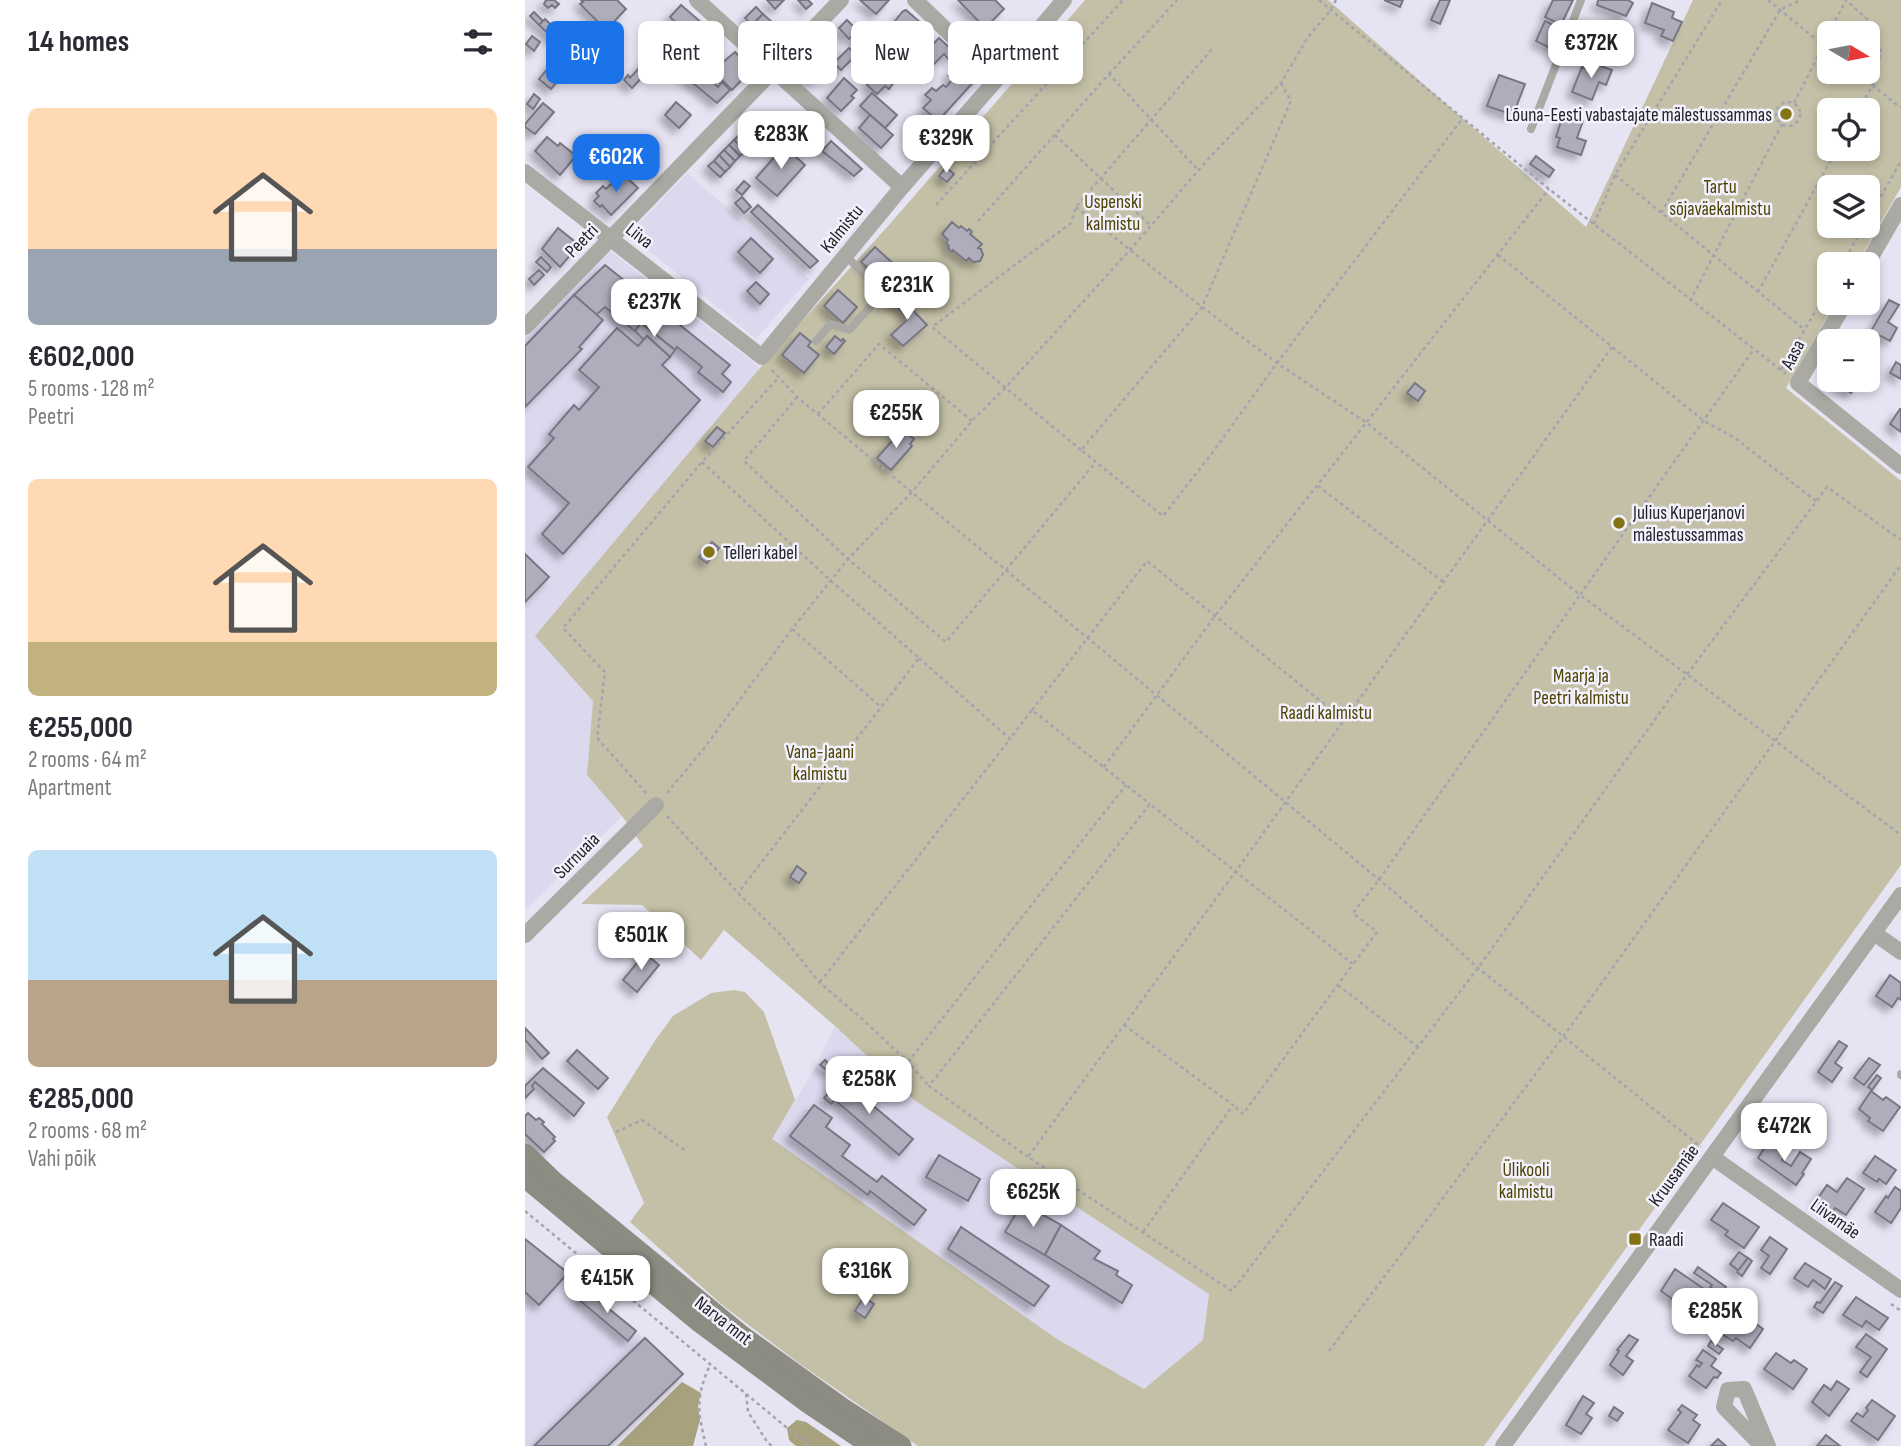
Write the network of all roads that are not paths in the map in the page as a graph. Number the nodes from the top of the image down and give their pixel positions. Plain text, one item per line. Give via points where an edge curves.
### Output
1 (697, 0) edge
2 (841, 0) edge
3 (915, 0) edge
4 (1064, 0) edge
5 (1581, 0) edge
6 (821, 21) edge
7 (1046, 21) edge
8 (948, 32) edge
9 (738, 38) edge
10 (760, 84) edge
11 (788, 84) edge
12 (993, 84) edge
13 (1531, 129) dead end
14 (525, 172) edge
15 (902, 187) junction
16 (1901, 205) edge
17 (611, 239) junction
18 (1874, 252) edge
19 (846, 256) junction
20 (1838, 315) edge
21 (525, 327) edge
22 (816, 341) dead end
23 (764, 360) joint
24 (1901, 466) edge
25 (656, 805) road end
26 (1901, 895) edge
27 (1874, 933) junction
28 (525, 935) edge
29 (1901, 952) edge
30 (525, 1154) edge
31 (1712, 1157) junction
32 (530, 1179) edge
33 (1901, 1290) edge
34 (872, 1446) edge
35 (901, 1446) edge
36 (1503, 1446) edge
37 (1762, 1446) edge
38 (1768, 1446) edge

1 - 9 street
2 - 6 street, Peetri
3 - 8 street
4 - 7 street, Kalmistu
5 - 13 lane
10 - 17 street, Peetri
11 - 15 street
12 - 15 street, Kalmistu
14 - 17 street, Liiva
15 - 19 street, Kalmistu
16 - 18 street
17 - 21 street, Peetri
17 - 23 street, Liiva
19 - 22 lane via 883,293 849,330 831,324
19 - 23 street, Kalmistu
20 - 24 street, Aasa via 1798,383
25 - 28 street, Surnuaia
26 - 27 street, Kruusamäe
27 - 29 street
27 - 31 street, Kruusamäe
30 - 32 main road, Narva mnt
31 - 33 street, Liivamäe
31 - 36 street, Kruusamäe
32 - 34 main road, Narva mnt via 697,1320
32 - 35 main road, Narva mnt via 842,1408
37 - 38 street via 1724,1407 1728,1390 1744,1389

